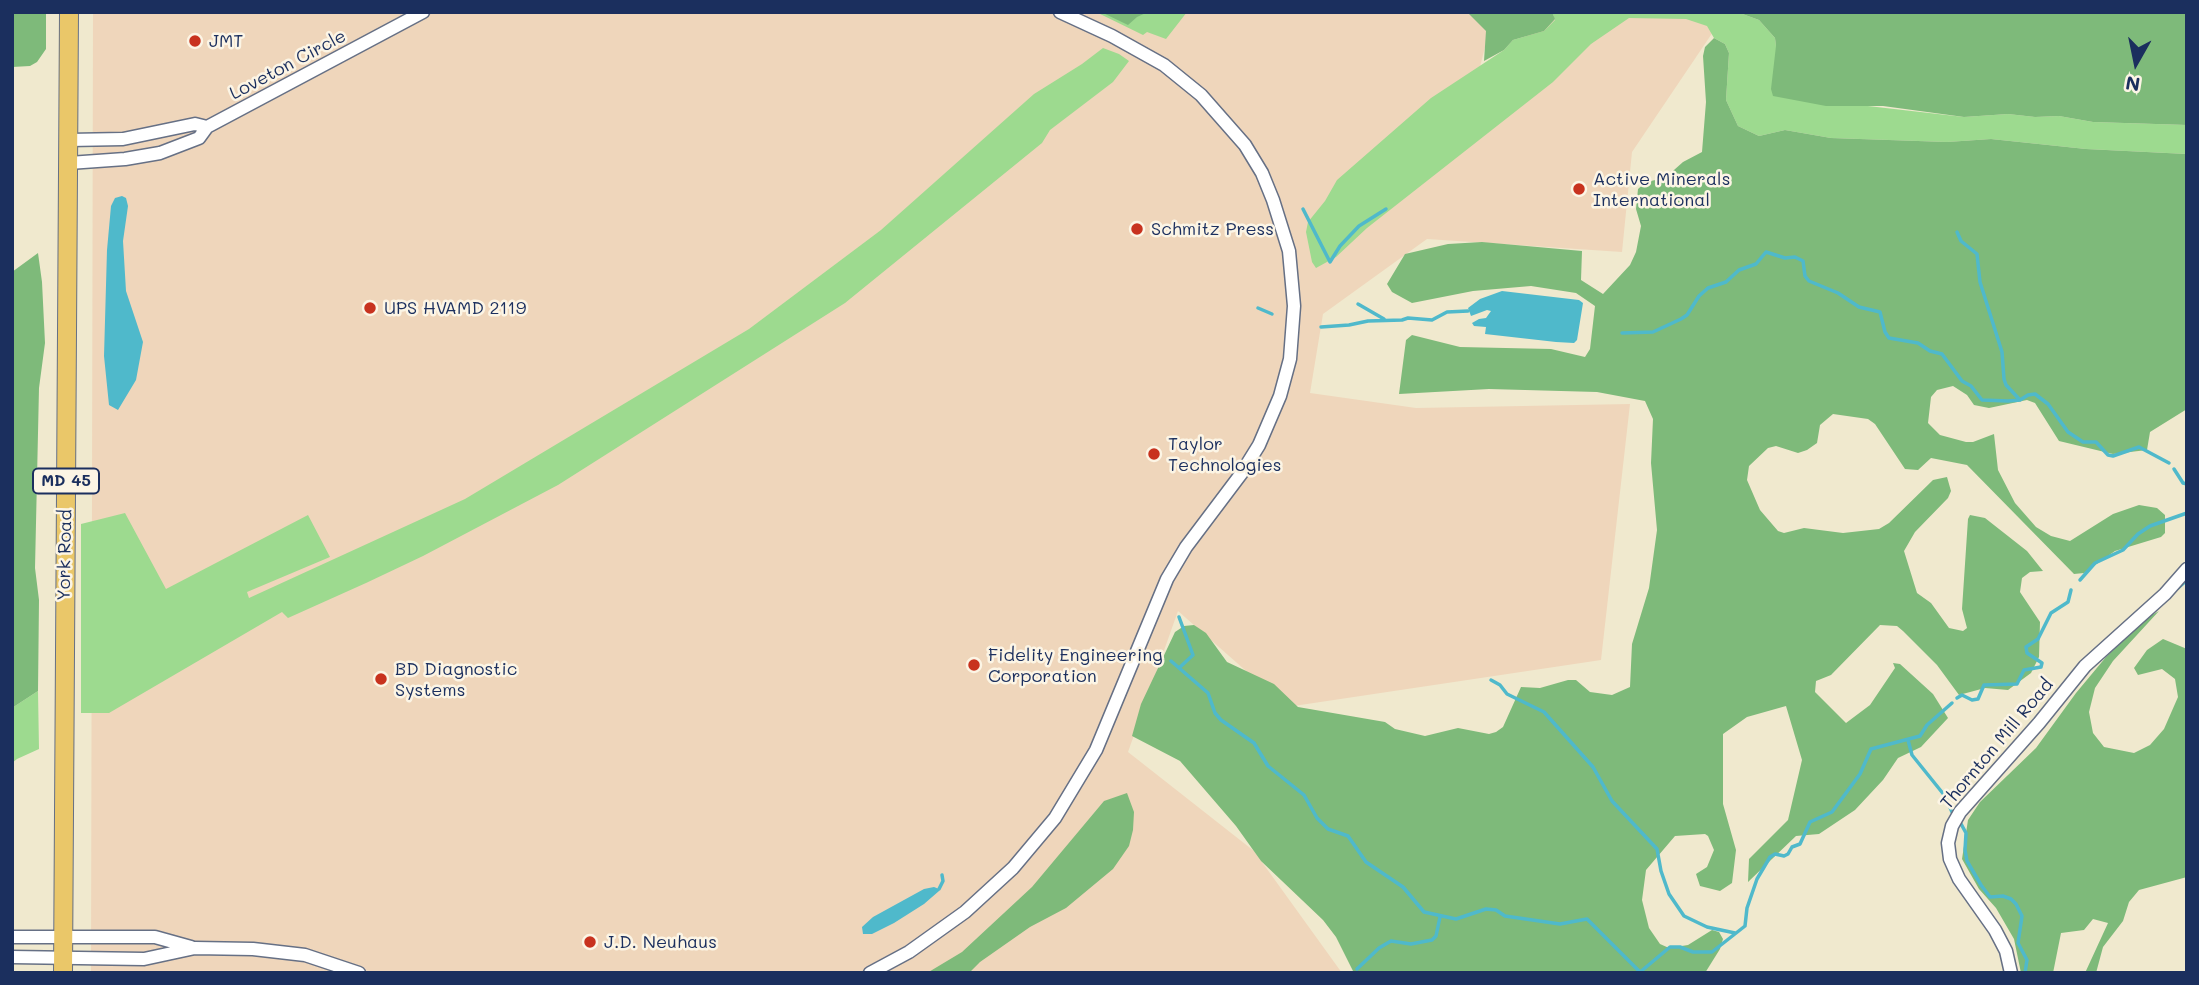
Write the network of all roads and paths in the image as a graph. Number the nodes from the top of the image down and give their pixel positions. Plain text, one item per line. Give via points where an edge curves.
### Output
1 (69, 12) edge
2 (423, 12) edge
3 (1060, 12) edge
4 (206, 127) junction
5 (69, 140) junction
6 (69, 163) junction
7 (2187, 569) edge
8 (63, 936) junction
9 (12, 937) edge
10 (195, 948) junction
11 (12, 957) edge
12 (63, 965) edge
13 (359, 973) edge
14 (870, 973) edge
15 (2011, 973) edge

1 - 5 main road, York Road / MD 45
2 - 4 street, Loveton Circle
3 - 14 street via 1164,65 1201,95 1245,145 1267,185 1289,251 1294,306 1290,359 1278,403 1259,445 1167,579 1096,750 1055,818 1013,868 965,912
4 - 5 street, Loveton Circle via 195,124 123,139
4 - 6 street, Loveton Circle via 199,138 160,153
5 - 6 main road, York Road / MD 45
6 - 8 main road, York Road / MD 45
7 - 15 street, Thornton Mill Road via 2085,666 1960,811 1952,827 1950,859 1995,930
8 - 9 street
8 - 10 street via 155,937
8 - 12 main road, York Road / MD 45
10 - 12 street via 144,959
10 - 13 street via 288,952
11 - 12 street

